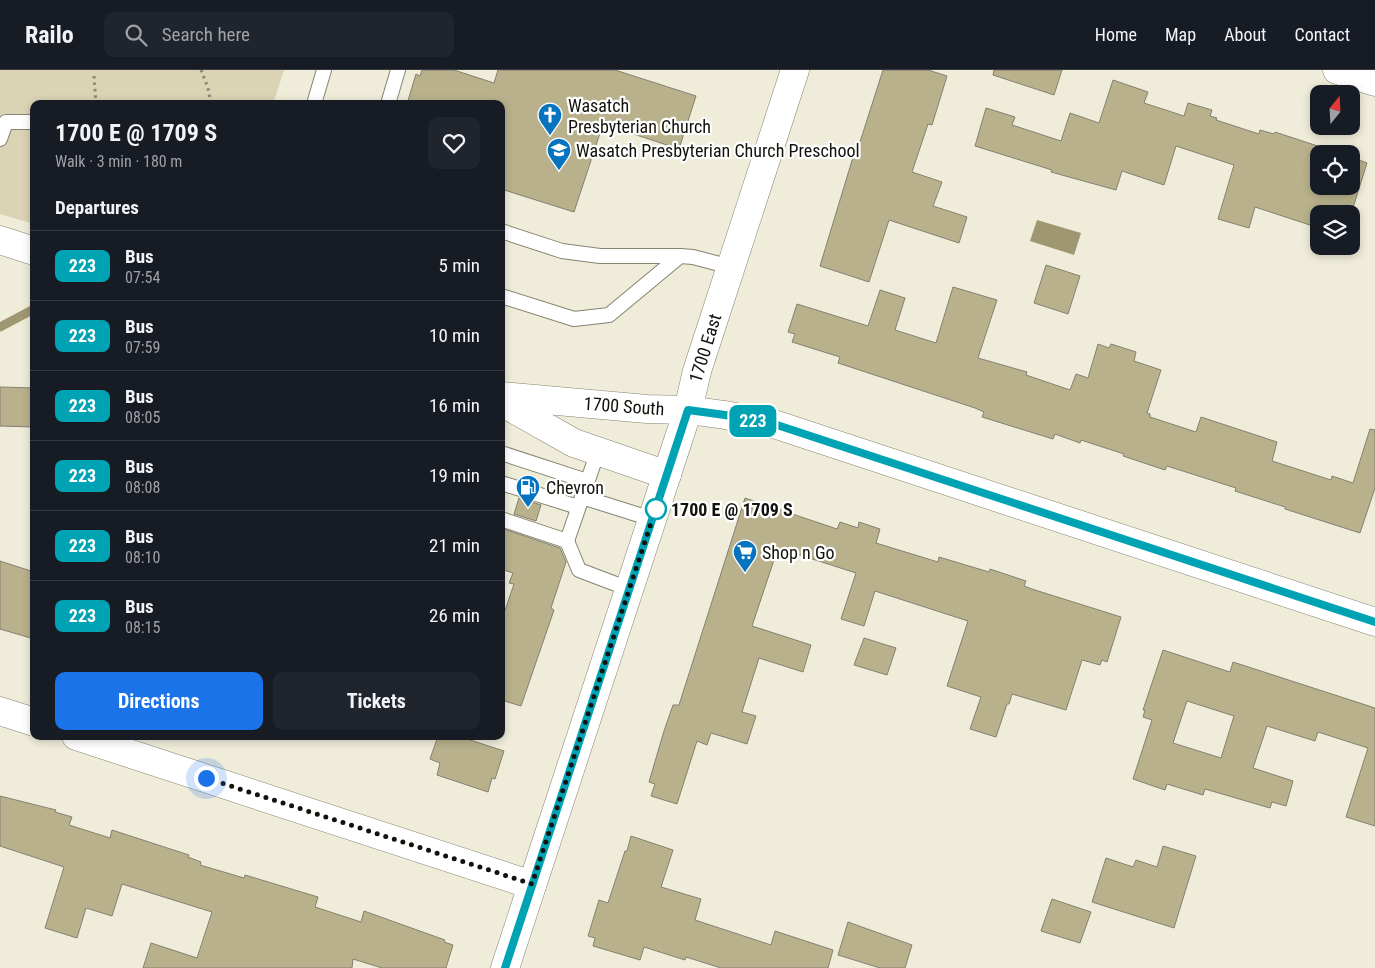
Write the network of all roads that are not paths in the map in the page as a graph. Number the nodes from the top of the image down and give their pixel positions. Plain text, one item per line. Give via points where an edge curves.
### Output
1 (324, 70) edge
2 (398, 70) edge
3 (795, 70) edge
4 (1337, 70) edge
5 (1375, 82) edge
6 (315, 100) edge
7 (389, 100) edge
8 (30, 122) edge
9 (0, 139) edge
10 (505, 232) edge
11 (0, 240) edge
12 (30, 250) edge
13 (680, 256) junction
14 (731, 267) junction
15 (505, 297) edge
16 (505, 396) edge
17 (505, 404) edge
18 (688, 410) junction
19 (598, 451) junction
20 (505, 454) edge
21 (667, 475) junction
22 (587, 481) junction
23 (505, 484) edge
24 (580, 502) junction
25 (505, 520) edge
26 (652, 520) junction
27 (567, 541) junction
28 (629, 589) junction
29 (1375, 622) edge
30 (0, 711) edge
31 (30, 721) edge
32 (88, 740) edge
33 (532, 884) junction
34 (505, 968) edge

1 - 6 lane
2 - 7 lane
3 - 14 street, 1700 East
4 - 5 street
8 - 9 lane via 6,122
10 - 13 lane via 562,251 590,255
11 - 12 street
13 - 14 lane
13 - 15 lane via 609,315 574,319
14 - 18 street, 1700 East via 697,371
16 - 18 street, 1700 South
17 - 19 street via 574,443
18 - 21 street, 1700 East
18 - 29 street, 1700 South via 777,425
19 - 21 street
19 - 22 lane
20 - 22 lane
21 - 26 street, 1700 East
22 - 24 lane
23 - 24 lane
24 - 26 lane
24 - 27 lane
25 - 27 lane
26 - 28 street, 1700 East
27 - 28 lane via 579,570
28 - 33 street, 1700 East
30 - 31 street
32 - 33 street
33 - 34 street, 1700 East

